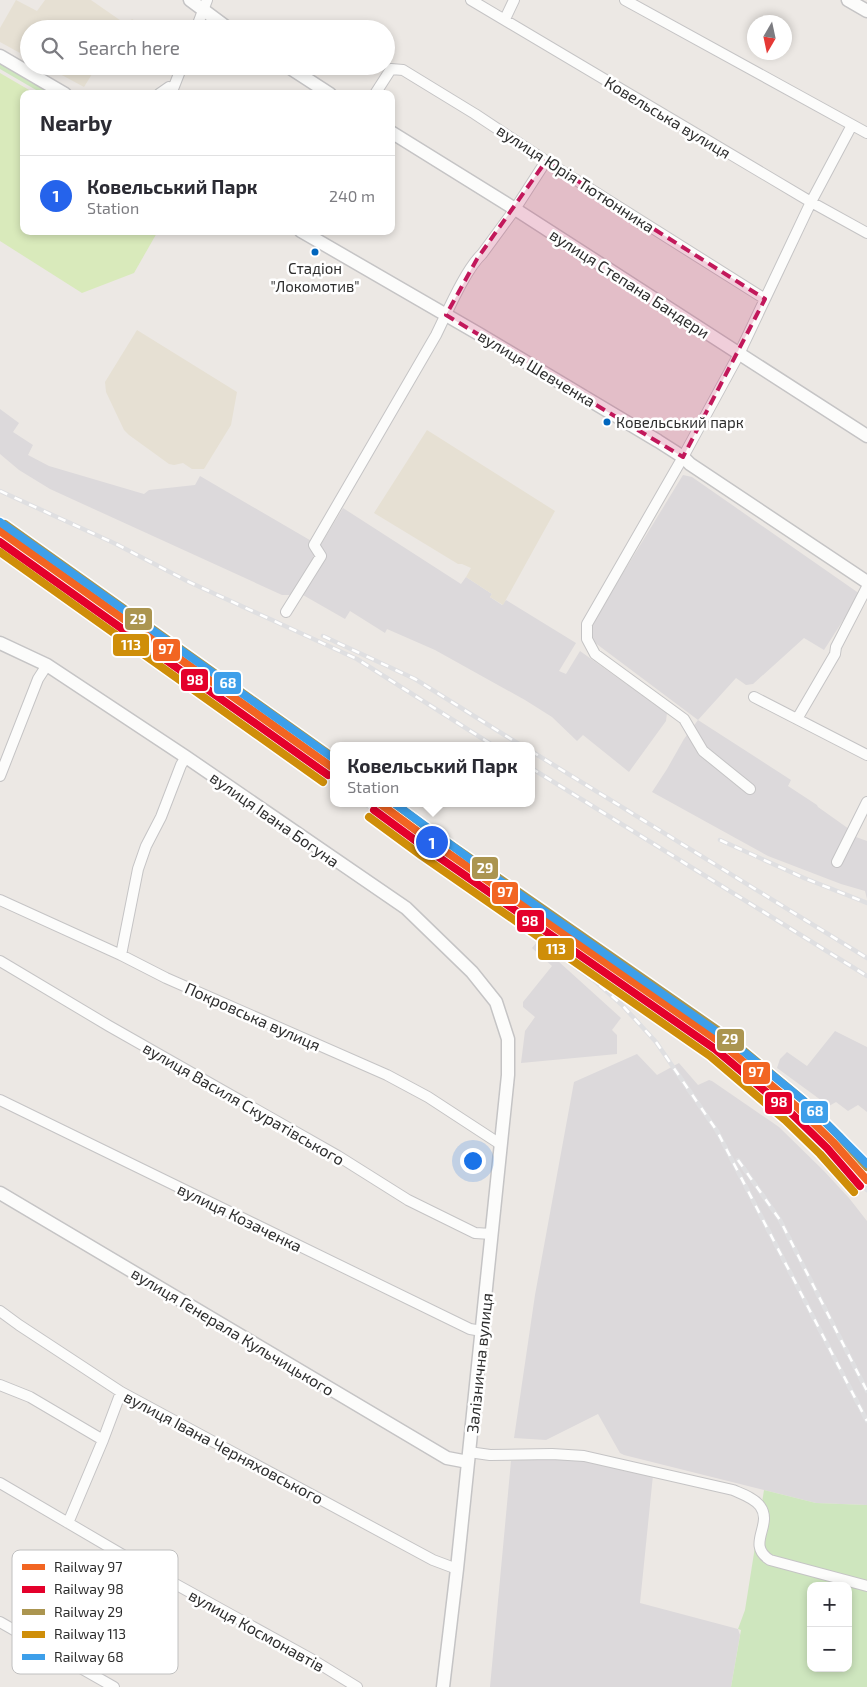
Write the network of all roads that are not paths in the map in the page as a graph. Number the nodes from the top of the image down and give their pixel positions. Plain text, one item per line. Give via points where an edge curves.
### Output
1 (190, 0) edge
2 (470, 0) edge
3 (514, 0) edge
4 (625, 0) edge
5 (848, 0) edge
6 (205, 5) edge
7 (867, 11) edge
8 (505, 19) junction
9 (199, 20) edge
10 (220, 20) edge
11 (0, 56) edge
12 (20, 68) edge
13 (395, 69) edge
14 (32, 75) edge
15 (178, 75) edge
16 (302, 75) edge
17 (387, 75) edge
18 (58, 90) edge
19 (165, 90) edge
20 (324, 90) edge
21 (378, 90) edge
22 (852, 125) junction
23 (867, 133) edge
24 (395, 134) edge
25 (546, 161) junction
26 (811, 202) junction
27 (515, 209) junction
28 (867, 233) edge
29 (309, 235) edge
30 (765, 299) junction
31 (446, 315) junction
32 (739, 354) junction
33 (867, 436) edge
34 (683, 457) junction
35 (867, 582) edge
36 (867, 587) edge
37 (286, 612) dead end
38 (0, 643) edge
39 (47, 665) junction
40 (754, 697) dead end
41 (797, 719) junction
42 (867, 755) edge
43 (186, 757) junction
44 (0, 776) edge
45 (750, 789) dead end
46 (867, 802) edge
47 (837, 862) dead end
48 (0, 900) edge
49 (121, 955) junction
50 (0, 961) edge
51 (508, 1039) joint
52 (0, 1100) edge
53 (500, 1144) junction
54 (0, 1192) edge
55 (492, 1234) junction
56 (0, 1311) edge
57 (482, 1331) junction
58 (0, 1385) edge
59 (121, 1392) junction
60 (103, 1440) junction
61 (469, 1457) junction
62 (0, 1483) edge
63 (68, 1523) junction
64 (116, 1550) edge
65 (457, 1569) junction
66 (178, 1585) edge
67 (867, 1586) edge
68 (0, 1622) edge
69 (12, 1629) edge
70 (91, 1674) edge
71 (114, 1687) edge
72 (357, 1687) edge
73 (443, 1687) edge

1 - 6 street
2 - 8 street, Ковельська вулиця
3 - 8 street
4 - 22 street
5 - 7 street
6 - 9 street
6 - 10 street
8 - 26 street, Ковельська вулиця
11 - 12 street
13 - 25 street, вулиця Юрія Тютюнника via 403,70
14 - 18 street
15 - 19 street via 173,89
16 - 20 street
17 - 21 street, вулиця Юрія Тютюнника
22 - 23 street
22 - 26 street
24 - 27 street, вулиця Степана Бандери
25 - 27 street
25 - 30 street, вулиця Юрія Тютюнника
26 - 28 street, Ковельська вулиця
26 - 30 street
27 - 31 street via 476,259
27 - 32 street, вулиця Степана Бандери
29 - 31 street, вулиця Шевченка
30 - 32 street
31 - 34 street, вулиця Шевченка
31 - 37 street via 314,546 321,556
32 - 33 street, вулиця Степана Бандери
32 - 34 street
34 - 35 street, вулиця Шевченка
34 - 45 street via 587,624 587,639 595,654 684,719 703,751
36 - 41 street via 835,654
38 - 39 street, вулиця Івана Богуна
39 - 43 street, вулиця Івана Богуна
39 - 44 street via 38,679
40 - 41 street
41 - 42 street
43 - 49 street via 138,870
43 - 51 street, вулиця Івана Богуна via 406,908 472,972 496,1002
46 - 47 street
48 - 49 street, Покровська вулиця
49 - 53 street, Покровська вулиця via 387,1076 428,1097
50 - 55 street, вулиця Василя Скуратівського via 338,1156 408,1200 475,1233
51 - 53 street, Залізнична вулиця via 508,1076
52 - 57 street, вулиця Козаченка via 470,1329
53 - 55 street, Залізнична вулиця
54 - 61 street, вулиця Генерала Кульчицького via 447,1458
55 - 57 street, Залізнична вулиця
56 - 59 street, вулиця Івана Черняховського
57 - 61 street, Залізнична вулиця
58 - 60 street via 30,1397
59 - 60 street
59 - 65 street, вулиця Івана Черняховського via 433,1560
60 - 63 street
61 - 65 street, Залізнична вулиця
61 - 67 street via 584,1456 733,1490 760,1506 764,1515 759,1548 770,1560
62 - 63 street, вулиця Космонавтів
63 - 64 street, вулиця Космонавтів
65 - 73 street, Залізнична вулиця
66 - 72 street, вулиця Космонавтів
68 - 69 street
70 - 71 street

